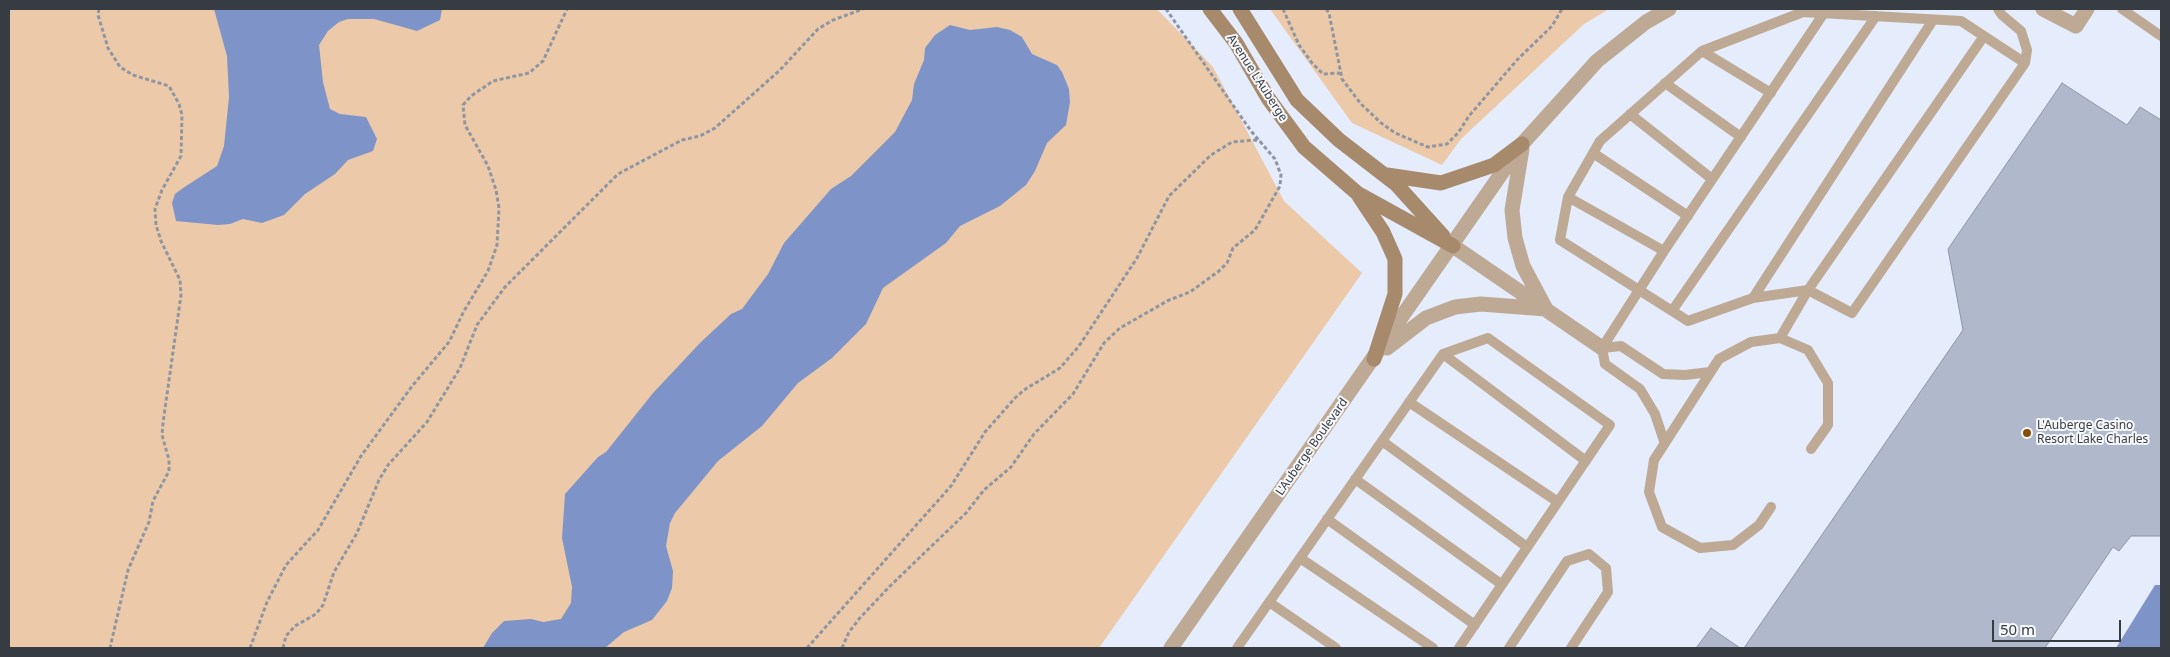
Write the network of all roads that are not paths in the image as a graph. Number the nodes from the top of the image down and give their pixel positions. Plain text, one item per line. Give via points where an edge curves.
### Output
1 (1210, 9) edge
2 (1240, 9) edge
3 (1669, 9) edge
4 (1998, 9) edge
5 (2043, 9) edge
6 (2087, 9) edge
7 (2122, 9) edge
8 (1824, 11) edge
9 (1876, 16) junction
10 (1933, 20) junction
11 (1984, 36) junction
12 (2161, 36) edge
13 (1702, 51) junction
14 (2025, 63) junction
15 (1665, 83) junction
16 (1771, 92) junction
17 (1630, 114) junction
18 (1741, 137) junction
19 (1522, 144) junction
20 (1593, 153) junction
21 (1384, 175) junction
22 (1712, 179) junction
23 (1357, 193) junction
24 (1568, 197) junction
25 (1688, 216) junction
26 (1453, 246) junction
27 (1664, 251) junction
28 (1638, 289) junction
29 (1808, 290) junction
30 (1753, 298) junction
31 (1546, 309) junction
32 (1672, 311) junction
33 (1780, 338) junction
34 (1602, 348) junction
35 (1443, 354) junction
36 (1374, 358) junction
37 (1710, 372) junction
38 (1409, 402) junction
39 (1664, 440) junction
40 (1382, 441) junction
41 (1811, 449) dead end
42 (1586, 461) junction
43 (1355, 479) junction
44 (1558, 502) junction
45 (1771, 507) dead end
46 (1327, 520) junction
47 (1527, 547) junction
48 (1300, 558) junction
49 (1501, 584) junction
50 (1269, 602) junction
51 (1475, 625) junction
52 (1241, 647) edge
53 (1170, 648) edge
54 (1336, 648) edge
55 (1433, 648) edge
56 (1459, 648) edge
57 (1509, 648) edge
58 (1572, 648) edge

1 - 23 street, Avenue L'Auberge via 1304,147
2 - 21 street, Avenue L'Auberge via 1297,100 1339,140
3 - 19 street, L'Auberge Boulevard via 1646,22 1597,61
4 - 14 lane via 2021,31 2027,50
5 - 6 street via 2076,26
7 - 12 lane
8 - 9 lane
8 - 13 lane via 1803,12
8 - 16 lane
9 - 10 lane
9 - 32 lane
10 - 11 lane via 1961,21
10 - 30 lane
11 - 14 lane
11 - 29 lane
13 - 15 lane
13 - 16 lane
14 - 29 lane via 1852,313
15 - 17 lane
15 - 18 lane
16 - 18 lane
17 - 20 lane via 1600,140
17 - 22 lane
18 - 22 lane
19 - 21 street via 1494,165 1441,182
19 - 26 street, L'Auberge Boulevard
19 - 31 street via 1512,210 1515,238 1523,266
20 - 24 lane
20 - 25 lane
21 - 26 street, Avenue L'Auberge
22 - 25 lane
23 - 26 street, Avenue L'Auberge
23 - 36 street via 1383,232 1395,259 1395,294
24 - 27 lane
24 - 28 lane via 1560,240
25 - 27 lane
26 - 31 street, Avenue L'Auberge
26 - 36 street, L'Auberge Boulevard
27 - 28 lane
28 - 32 lane
28 - 34 lane
29 - 30 lane
29 - 33 lane
30 - 32 lane via 1688,321
31 - 34 street, Avenue L'Auberge
31 - 36 street via 1481,304 1455,308 1426,318
33 - 37 lane via 1751,342 1719,359
33 - 41 lane via 1808,350 1828,383 1828,425
34 - 37 lane via 1621,346 1663,374
34 - 39 lane via 1605,364 1640,389 1655,414
35 - 38 lane
35 - 42 lane
35 - 42 lane via 1488,338 1610,426
36 - 53 street, L'Auberge Boulevard
37 - 39 lane
38 - 40 lane
38 - 44 lane
39 - 45 lane via 1654,460 1649,492 1662,527 1700,548 1733,546 1759,525
40 - 43 lane
40 - 47 lane
42 - 44 lane
43 - 46 lane
43 - 49 lane
44 - 47 lane
46 - 48 lane
46 - 51 lane
47 - 49 lane
48 - 50 lane
48 - 55 lane
49 - 51 lane
50 - 52 lane
50 - 54 lane
51 - 56 lane
57 - 58 lane via 1567,561 1589,554 1606,568 1608,592

